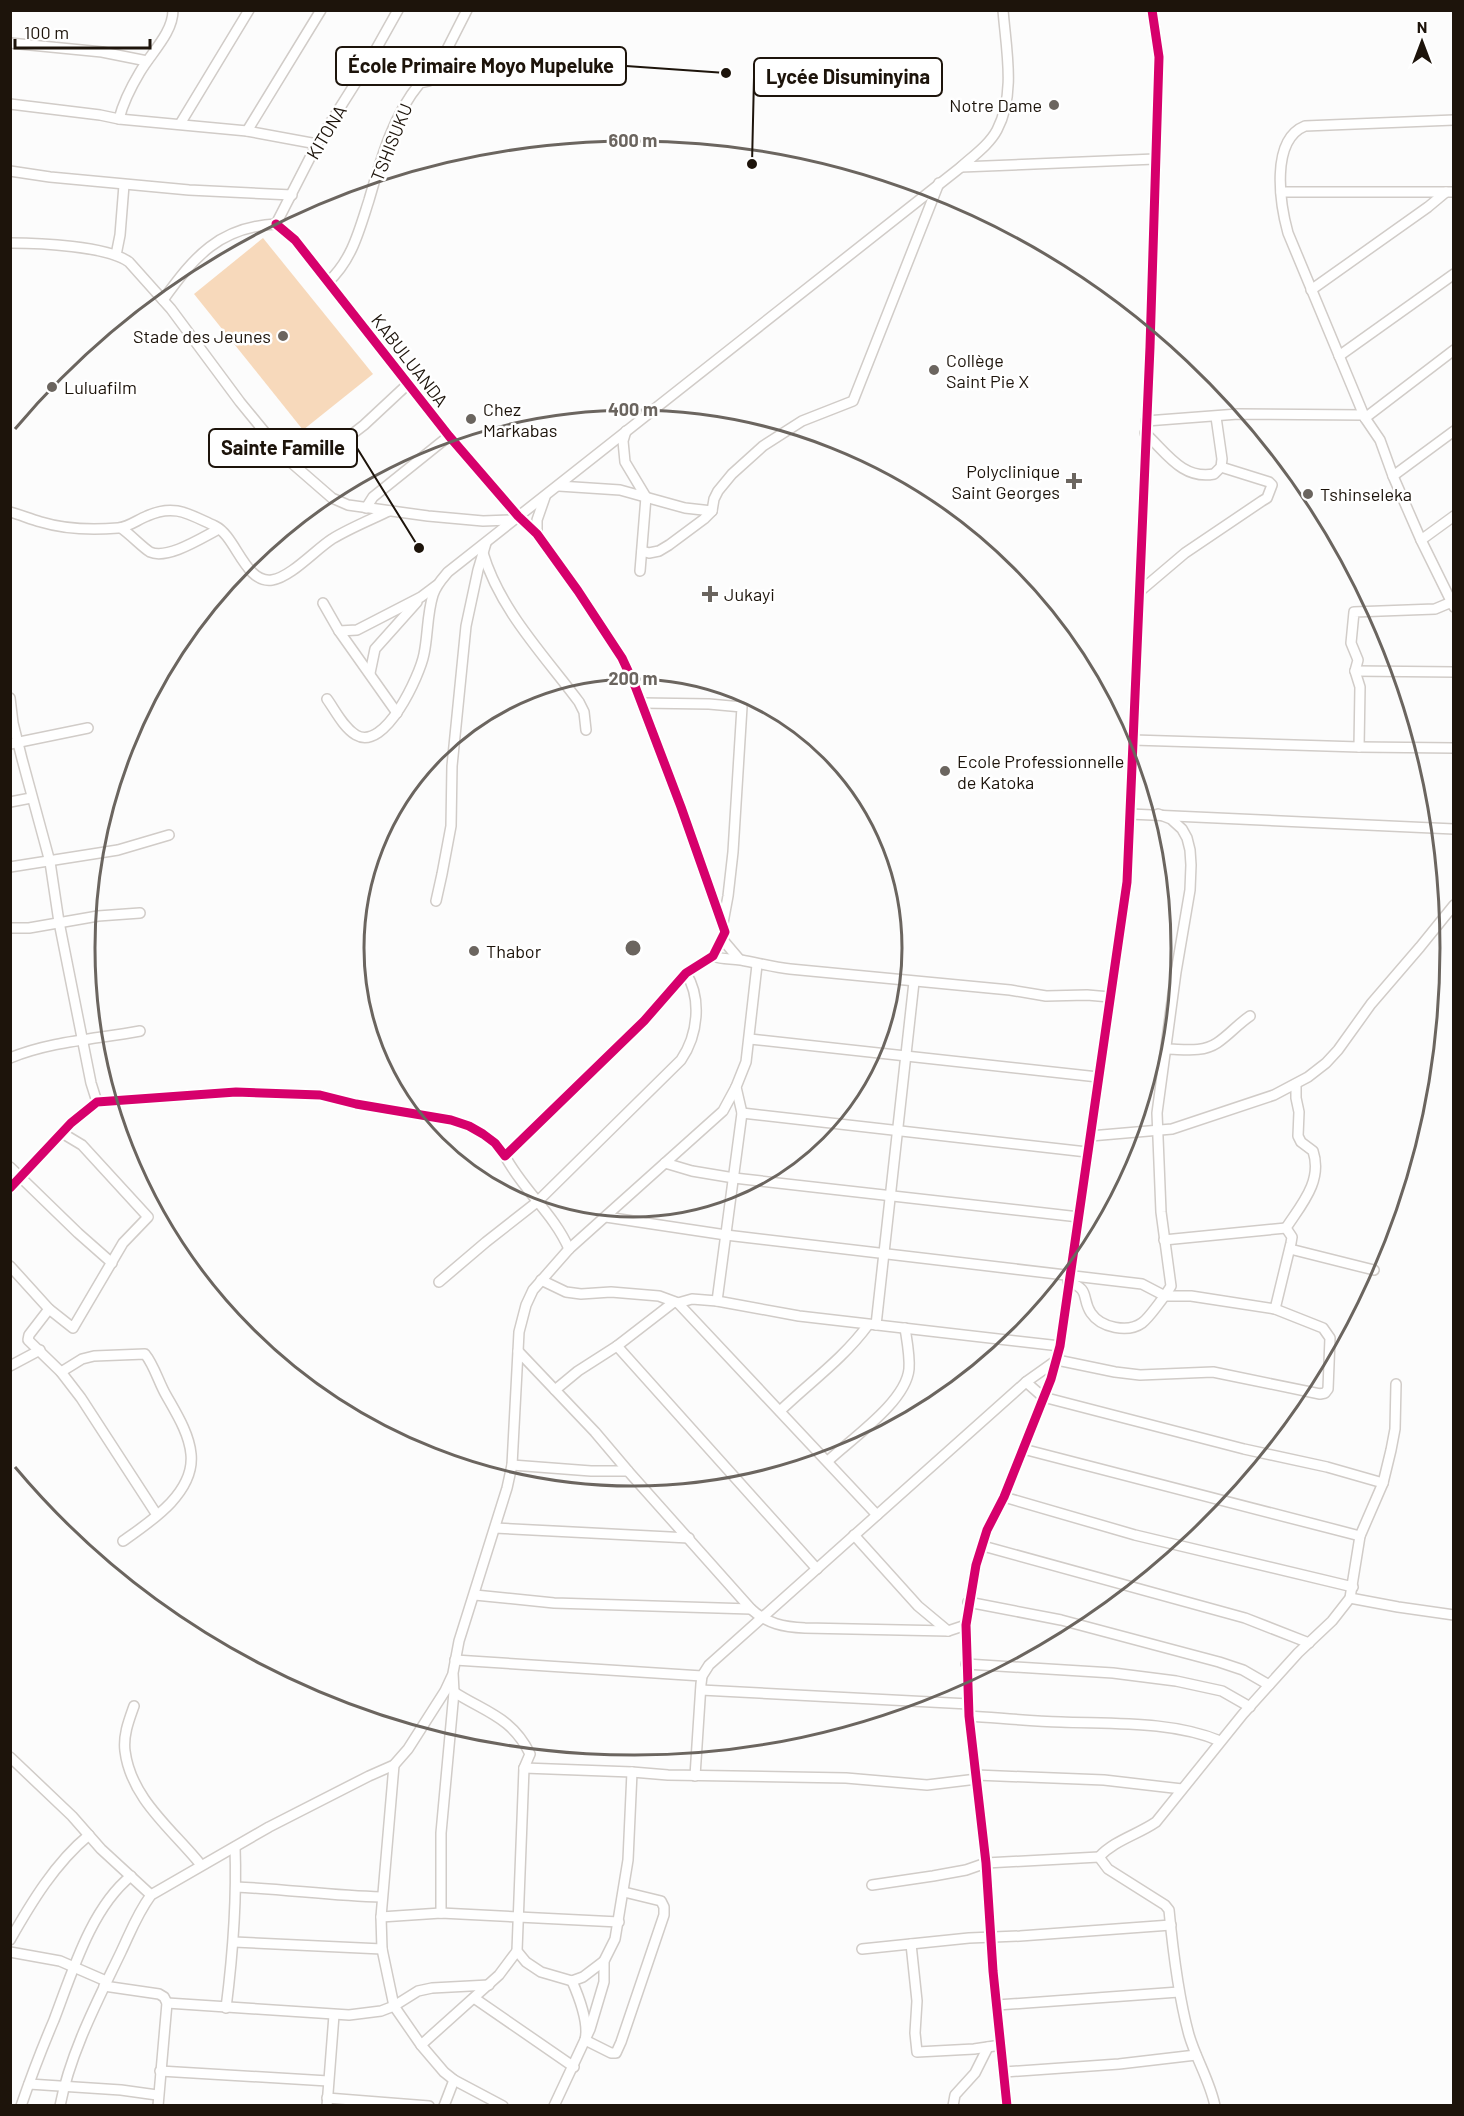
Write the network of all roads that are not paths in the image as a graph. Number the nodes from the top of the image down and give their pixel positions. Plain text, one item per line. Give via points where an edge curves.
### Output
1 (249, 10) edge
2 (321, 10) edge
3 (398, 10) edge
4 (467, 10) edge
5 (1003, 10) edge
6 (1152, 10) edge
7 (174, 12) edge
8 (10, 43) edge
9 (370, 60) junction
10 (147, 61) junction
11 (420, 83) junction
12 (10, 104) edge
13 (119, 119) junction
14 (1454, 120) edge
15 (180, 124) junction
16 (247, 131) junction
17 (317, 144) junction
18 (1155, 159) junction
19 (961, 167) junction
20 (10, 171) edge
21 (939, 182) junction
22 (124, 184) junction
23 (1281, 192) junction
24 (1450, 192) edge
25 (292, 195) junction
26 (276, 224) junction
27 (10, 243) edge
28 (116, 255) junction
29 (1454, 274) edge
30 (328, 282) junction
31 (1311, 290) junction
32 (163, 300) junction
33 (1454, 350) edge
34 (1339, 356) junction
35 (408, 384) junction
36 (1365, 416) junction
37 (1216, 417) junction
38 (1146, 421) junction
39 (626, 431) junction
40 (1454, 431) edge
41 (1145, 433) junction
42 (449, 436) junction
43 (281, 451) junction
44 (1221, 467) junction
45 (1393, 476) junction
46 (559, 486) junction
47 (373, 497) junction
48 (545, 497) junction
49 (646, 497) junction
50 (366, 508) junction
51 (384, 510) junction
52 (712, 510) junction
53 (10, 512) edge
54 (1454, 516) edge
55 (516, 518) junction
56 (121, 528) junction
57 (219, 528) junction
58 (537, 534) junction
59 (1421, 540) junction
60 (487, 541) junction
61 (642, 551) junction
62 (483, 553) junction
63 (640, 571) dead end
64 (437, 585) junction
65 (1138, 592) junction
66 (421, 597) junction
67 (323, 603) dead end
68 (1453, 603) edge
69 (357, 630) junction
70 (339, 631) junction
71 (375, 649) junction
72 (353, 650) junction
73 (1355, 671) junction
74 (1454, 672) edge
75 (370, 673) junction
76 (10, 698) edge
77 (327, 699) dead end
78 (642, 703) junction
79 (398, 713) junction
80 (88, 728) dead end
81 (586, 730) dead end
82 (1133, 740) junction
83 (14, 743) edge
84 (1359, 747) junction
85 (1454, 748) edge
86 (32, 798) junction
87 (10, 802) edge
88 (1130, 814) junction
89 (1158, 814) junction
90 (1454, 829) edge
91 (169, 835) dead end
92 (50, 862) junction
93 (10, 867) edge
94 (436, 901) dead end
95 (1454, 904) edge
96 (140, 913) dead end
97 (59, 922) junction
98 (723, 925) junction
99 (10, 928) edge
100 (722, 939) junction
101 (713, 956) junction
102 (739, 959) junction
103 (757, 964) junction
104 (686, 973) junction
105 (914, 982) junction
106 (1110, 997) junction
107 (1250, 1016) dead end
108 (140, 1031) dead end
109 (750, 1038) junction
110 (82, 1040) junction
111 (1166, 1049) junction
112 (906, 1056) junction
113 (10, 1059) edge
114 (1098, 1077) junction
115 (1296, 1084) junction
116 (736, 1087) junction
117 (1274, 1095) junction
118 (1296, 1098) junction
119 (97, 1102) junction
120 (742, 1113) junction
121 (1157, 1113) junction
122 (1172, 1129) junction
123 (897, 1130) junction
124 (1158, 1130) junction
125 (1140, 1131) junction
126 (62, 1133) junction
127 (1090, 1136) junction
128 (1087, 1152) junction
129 (506, 1156) junction
130 (665, 1163) junction
131 (10, 1167) edge
132 (20, 1178) junction
133 (734, 1178) junction
134 (10, 1188) edge
135 (891, 1196) junction
136 (537, 1202) junction
137 (606, 1217) junction
138 (1079, 1217) junction
139 (1286, 1228) junction
140 (726, 1235) junction
141 (1164, 1240) junction
142 (569, 1249) junction
143 (1290, 1249) junction
144 (884, 1253) junction
145 (112, 1263) junction
146 (10, 1266) edge
147 (1374, 1270) dead end
148 (1069, 1279) junction
149 (541, 1280) junction
150 (439, 1282) dead end
151 (1165, 1296) junction
152 (717, 1301) junction
153 (676, 1303) junction
154 (49, 1309) junction
155 (1275, 1309) junction
156 (872, 1325) junction
157 (905, 1328) junction
158 (617, 1346) junction
159 (1060, 1346) junction
160 (40, 1350) junction
161 (518, 1351) junction
162 (1057, 1360) junction
163 (10, 1366) edge
164 (61, 1372) junction
165 (1026, 1382) junction
166 (1396, 1384) dead end
167 (555, 1390) junction
168 (1043, 1397) junction
169 (780, 1412) junction
170 (1023, 1449) junction
171 (828, 1461) junction
172 (512, 1465) junction
173 (628, 1471) junction
174 (1383, 1483) junction
175 (1004, 1497) junction
176 (157, 1515) junction
177 (877, 1515) junction
178 (495, 1528) junction
179 (854, 1535) junction
180 (1360, 1536) junction
181 (689, 1538) junction
182 (123, 1541) dead end
183 (983, 1545) junction
184 (817, 1569) junction
185 (1353, 1587) junction
186 (475, 1595) junction
187 (1350, 1598) junction
188 (968, 1602) junction
189 (751, 1610) junction
190 (1454, 1615) edge
191 (761, 1618) junction
192 (966, 1625) junction
193 (948, 1631) junction
194 (1309, 1643) junction
195 (455, 1660) junction
196 (966, 1664) junction
197 (453, 1673) junction
198 (702, 1676) junction
199 (1269, 1685) junction
200 (701, 1690) junction
201 (454, 1692) junction
202 (969, 1704) junction
203 (134, 1706) dead end
204 (1250, 1707) junction
205 (969, 1716) junction
206 (1221, 1741) junction
207 (10, 1757) edge
208 (394, 1765) junction
209 (524, 1768) junction
210 (632, 1772) junction
211 (695, 1776) junction
212 (976, 1777) junction
213 (1182, 1790) junction
214 (89, 1835) junction
215 (235, 1847) junction
216 (1099, 1857) junction
217 (986, 1863) junction
218 (201, 1865) junction
219 (131, 1876) junction
220 (872, 1885) dead end
221 (236, 1887) junction
222 (624, 1892) junction
223 (151, 1895) junction
224 (381, 1897) junction
225 (441, 1913) junction
226 (381, 1917) junction
227 (518, 1917) junction
228 (619, 1922) junction
229 (1171, 1925) junction
230 (991, 1938) junction
231 (10, 1940) edge
232 (234, 1942) junction
233 (911, 1944) junction
234 (382, 1948) junction
235 (862, 1949) dead end
236 (517, 1951) junction
237 (10, 1952) edge
238 (604, 1961) junction
239 (74, 1967) junction
240 (572, 1981) junction
241 (105, 1983) junction
242 (489, 1984) junction
243 (1179, 1992) junction
244 (474, 1998) junction
245 (167, 2003) junction
246 (997, 2005) junction
247 (394, 2006) junction
248 (226, 2008) junction
249 (334, 2015) junction
250 (585, 2040) junction
251 (421, 2045) junction
252 (1001, 2045) junction
253 (988, 2047) junction
254 (1196, 2055) junction
255 (574, 2067) junction
256 (160, 2071) junction
257 (1004, 2072) junction
258 (454, 2080) junction
259 (328, 2081) junction
260 (29, 2084) junction
261 (63, 2088) junction
262 (158, 2095) junction
263 (327, 2102) edge
264 (21, 2106) edge
265 (60, 2106) edge
266 (158, 2106) edge
267 (429, 2106) edge
268 (444, 2106) edge
269 (503, 2106) edge
270 (554, 2106) edge
271 (953, 2106) edge
272 (1007, 2106) edge
273 (1215, 2106) edge

1 - 15 street
2 - 16 street
3 - 9 street, KITONA
4 - 11 street, TSHISUKU via 435,73 429,81
5 - 19 street via 1006,107 996,132
6 - 18 street via 1159,57
7 - 10 street via 169,28
8 - 10 street
9 - 11 street
9 - 17 street, KITONA
10 - 13 street
11 - 30 street, TSHISUKU via 391,131 348,259
12 - 13 street
13 - 15 street
14 - 23 street via 1305,126 1295,130 1283,151
15 - 16 street
16 - 17 street
17 - 25 street, KITONA
18 - 19 street
18 - 38 street
19 - 21 street
20 - 22 street
21 - 39 street
21 - 52 street via 854,401 802,421 763,446 718,491
22 - 25 street
22 - 28 street
23 - 24 street
23 - 31 street via 1288,233
24 - 31 street
25 - 26 street, KITONA
26 - 30 street, KABULUANDA
26 - 32 street via 254,225 215,244 185,269
27 - 28 street
28 - 32 street via 129,262
29 - 34 street
30 - 35 street, KABULUANDA
31 - 34 street
32 - 43 street
33 - 36 street
34 - 36 street
35 - 42 street, KABULUANDA
35 - 43 street via 329,452
36 - 37 street
36 - 45 street via 1380,440
37 - 38 street
37 - 44 street
38 - 41 street
39 - 46 street
39 - 49 street via 625,462
40 - 45 street
41 - 44 street via 1171,460 1191,472 1214,474
41 - 65 street
42 - 47 street
42 - 55 street, KABULUANDA
43 - 50 street via 332,498
44 - 65 street via 1269,482 1272,490
45 - 59 street
46 - 48 street
46 - 49 street via 604,488
47 - 50 street
47 - 51 street
48 - 55 street
48 - 58 street
49 - 52 street via 685,508
49 - 61 street
50 - 51 street
51 - 55 street via 446,518
51 - 57 street via 270,581 249,570
52 - 61 street via 669,546 649,553
53 - 56 street via 68,527
54 - 59 street
55 - 58 street, KABULUANDA
55 - 60 street
56 - 57 street via 169,509
56 - 57 street via 156,554 176,550
58 - 78 street, KABULUANDA via 622,658
59 - 68 street
60 - 62 street
60 - 64 street
61 - 63 street
62 - 81 street via 499,593 579,702
62 - 94 street via 466,626 453,756 451,826
64 - 66 street
64 - 79 street via 424,656
65 - 82 street
66 - 69 street
66 - 71 street
67 - 70 street
68 - 73 street via 1436,609 1354,612 1352,643 1358,660
69 - 70 street
69 - 72 street
70 - 72 street
71 - 72 street
71 - 75 street
72 - 75 street
73 - 74 street
73 - 84 street via 1360,687
75 - 79 street
76 - 83 street
77 - 79 street via 349,730 358,736 377,732
78 - 98 street, KABULUANDA
78 - 98 street via 742,707 733,852
80 - 83 street
82 - 84 street
82 - 88 street
83 - 86 street
84 - 85 street
86 - 87 street
86 - 92 street
88 - 89 street
88 - 106 street via 1124,911
89 - 90 street
89 - 111 street via 1182,829 1191,866
91 - 92 street via 118,850
92 - 93 street
92 - 97 street
95 - 115 street via 1338,1050
96 - 97 street
97 - 99 street
97 - 110 street
98 - 100 street
100 - 101 street
100 - 102 street
101 - 102 street
101 - 104 street
102 - 103 street
103 - 105 street
103 - 109 street
104 - 129 street via 644,1021
104 - 136 street via 696,1000 687,1052
105 - 106 street via 1046,996
105 - 112 street
106 - 114 street
107 - 111 street via 1215,1044 1190,1050
108 - 110 street
109 - 112 street
109 - 116 street
110 - 113 street
110 - 119 street
111 - 121 street
112 - 114 street
112 - 123 street
114 - 127 street
115 - 117 street
115 - 118 street
116 - 120 street
116 - 130 street via 723,1111
117 - 118 street
117 - 122 street
118 - 139 street via 1298,1136 1313,1151 1315,1167 1311,1191
119 - 126 street
119 - 129 street via 236,1092 320,1095 451,1120 469,1126 495,1143
120 - 123 street
120 - 133 street
121 - 122 street
121 - 124 street
121 - 125 street
122 - 124 street
123 - 128 street
123 - 135 street
124 - 125 street
124 - 141 street
125 - 127 street
126 - 132 street
126 - 145 street via 82,1145 147,1214
127 - 128 street
128 - 138 street
129 - 136 street
130 - 133 street
130 - 137 street
131 - 132 street
132 - 134 street
132 - 145 street
133 - 135 street
133 - 140 street
135 - 138 street
135 - 144 street
136 - 142 street via 561,1231
136 - 150 street
137 - 140 street
137 - 142 street
138 - 148 street
139 - 141 street
139 - 143 street via 1292,1236
140 - 144 street
140 - 152 street
141 - 151 street via 1171,1281
142 - 149 street
143 - 147 street
143 - 155 street
144 - 148 street
144 - 156 street
145 - 154 street via 75,1327 71,1328
146 - 154 street
148 - 151 street via 1142,1284
148 - 151 street via 1083,1290 1096,1319 1112,1327 1141,1324
148 - 159 street
149 - 153 street via 566,1292 659,1296
149 - 161 street via 522,1315
151 - 155 street via 1191,1296
152 - 153 street via 692,1299
152 - 156 street
153 - 158 street
153 - 169 street
154 - 160 street via 28,1338
155 - 162 street via 1328,1331 1331,1350 1325,1393 1213,1372 1140,1375
156 - 157 street
156 - 169 street
157 - 159 street
157 - 171 street via 909,1370 904,1386 895,1400
158 - 167 street
158 - 184 street
159 - 162 street
160 - 163 street
160 - 164 street
161 - 167 street
161 - 172 street
162 - 165 street
162 - 168 street
164 - 176 street
164 - 176 street via 94,1356 148,1357 183,1428 191,1456 186,1480
165 - 168 street
165 - 177 street
166 - 174 street via 1395,1430
167 - 173 street
168 - 170 street
168 - 174 street
169 - 171 street
170 - 175 street
170 - 180 street
171 - 177 street
172 - 173 street
172 - 178 street
173 - 181 street
174 - 180 street
175 - 183 street
175 - 185 street via 1135,1535
176 - 182 street
177 - 179 street
178 - 181 street
178 - 186 street
179 - 184 street
179 - 193 street via 918,1606
180 - 185 street
181 - 189 street
183 - 188 street
183 - 194 street via 1245,1618
184 - 191 street
185 - 187 street
186 - 189 street via 554,1603
186 - 195 street
187 - 190 street
187 - 194 street
188 - 192 street
188 - 199 street via 1061,1620 1219,1662
189 - 191 street
191 - 193 street via 788,1627
191 - 198 street
192 - 193 street
192 - 196 street
194 - 199 street
195 - 197 street
195 - 198 street
196 - 202 street
196 - 204 street via 1176,1681 1222,1691
197 - 201 street
197 - 208 street via 408,1749
198 - 200 street
199 - 204 street
200 - 202 street
200 - 211 street
201 - 209 street via 489,1710 523,1740 530,1754
201 - 225 street via 441,1822
202 - 205 street
203 - 218 street via 125,1751 131,1776 158,1817
204 - 206 street
205 - 206 street via 1175,1729
205 - 212 street
206 - 213 street
207 - 214 street
208 - 215 street
208 - 224 street
209 - 210 street
209 - 227 street
210 - 211 street
210 - 222 street
211 - 212 street via 846,1778 927,1785
212 - 213 street via 1104,1780
212 - 217 street
213 - 216 street via 1156,1822 1116,1842
214 - 219 street
214 - 231 street via 45,1884
215 - 218 street
215 - 221 street
216 - 217 street
216 - 229 street via 1108,1869 1165,1905
217 - 220 street via 966,1870
217 - 230 street
218 - 223 street
219 - 223 street
219 - 239 street via 118,1886 100,1911
221 - 224 street
221 - 232 street
222 - 228 street
222 - 250 street via 661,1901 664,1915 618,2050 611,2053
223 - 241 street via 139,1911
224 - 226 street
225 - 226 street
225 - 227 street
226 - 234 street
227 - 228 street
227 - 236 street
228 - 238 street
229 - 230 street
229 - 243 street
230 - 233 street
230 - 246 street
232 - 234 street
232 - 248 street
233 - 235 street
233 - 253 street via 917,2052
234 - 247 street
236 - 240 street via 541,1972
236 - 242 street
237 - 239 street
238 - 240 street
238 - 250 street via 604,1982
239 - 241 street
239 - 260 street
240 - 250 street via 580,2001
241 - 245 street via 159,1995
241 - 261 street
242 - 244 street
242 - 247 street via 418,1991
243 - 246 street
243 - 254 street
244 - 251 street
244 - 255 street
245 - 248 street
245 - 256 street
246 - 252 street
247 - 249 street via 367,2014
247 - 251 street
248 - 249 street
249 - 259 street
250 - 255 street
251 - 258 street
252 - 253 street
252 - 257 street
253 - 271 street via 975,2073 955,2095
254 - 257 street
254 - 273 street
255 - 270 street
256 - 259 street
256 - 262 street
257 - 272 street
258 - 268 street
258 - 269 street
259 - 263 street
260 - 261 street
260 - 264 street
261 - 262 street
261 - 265 street
262 - 266 street
263 - 267 street

